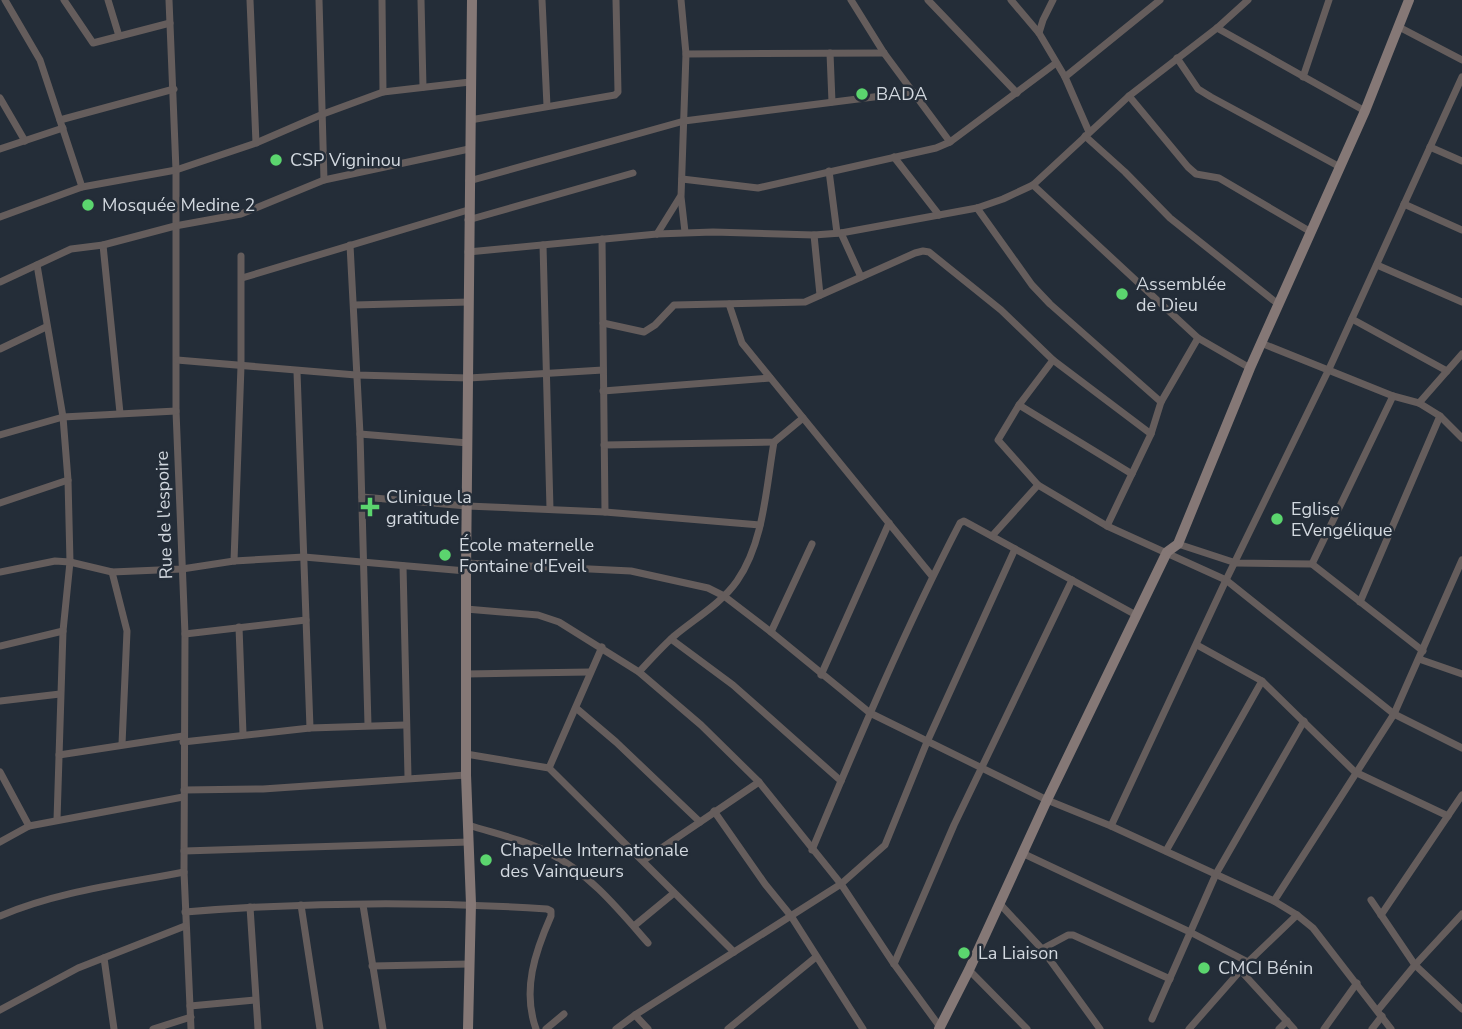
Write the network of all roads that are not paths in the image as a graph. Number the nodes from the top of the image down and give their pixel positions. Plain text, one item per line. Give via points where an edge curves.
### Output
1 (5, 0) edge
2 (64, 0) edge
3 (108, 0) edge
4 (169, 0) edge
5 (250, 0) edge
6 (320, 0) edge
7 (382, 0) edge
8 (421, 0) edge
9 (472, 0) edge
10 (542, 0) edge
11 (616, 0) edge
12 (681, 0) edge
13 (851, 0) edge
14 (928, 0) edge
15 (1011, 0) edge
16 (1053, 0) edge
17 (1160, 0) edge
18 (1248, 0) edge
19 (1329, 0) edge
20 (1409, 0) edge
21 (170, 23) junction
22 (1399, 27) junction
23 (1217, 28) junction
24 (1039, 33) junction
25 (119, 36) junction
26 (830, 53) junction
27 (884, 53) junction
28 (686, 54) junction
29 (1177, 58) junction
30 (1462, 60) edge
31 (1056, 63) junction
32 (1462, 76) edge
33 (1065, 77) junction
34 (1303, 77) junction
35 (470, 82) junction
36 (423, 87) junction
37 (174, 89) junction
38 (383, 92) junction
39 (913, 92) junction
40 (1017, 93) junction
41 (1129, 96) junction
42 (0, 98) edge
43 (832, 102) junction
44 (547, 106) junction
45 (1365, 111) junction
46 (323, 114) junction
47 (470, 120) junction
48 (684, 121) junction
49 (61, 124) junction
50 (1087, 134) junction
51 (25, 141) junction
52 (950, 142) junction
53 (256, 143) junction
54 (1430, 147) junction
55 (0, 149) edge
56 (469, 149) junction
57 (894, 157) junction
58 (1462, 161) edge
59 (1340, 167) junction
60 (176, 170) junction
61 (829, 171) junction
62 (633, 173) dead end
63 (682, 179) junction
64 (324, 180) junction
65 (469, 181) junction
66 (1033, 185) junction
67 (82, 187) junction
68 (681, 197) junction
69 (1404, 204) junction
70 (977, 208) junction
71 (468, 215) junction
72 (939, 215) junction
73 (0, 217) edge
74 (175, 226) junction
75 (1462, 230) edge
76 (685, 232) junction
77 (1311, 232) junction
78 (839, 233) junction
79 (657, 234) junction
80 (814, 235) junction
81 (602, 239) junction
82 (103, 245) junction
83 (350, 245) junction
84 (543, 245) junction
85 (468, 252) junction
86 (241, 256) dead end
87 (37, 265) junction
88 (1377, 265) junction
89 (861, 276) junction
90 (242, 278) junction
91 (0, 282) edge
92 (820, 295) junction
93 (469, 302) junction
94 (1462, 302) edge
95 (729, 303) junction
96 (1278, 304) junction
97 (354, 305) junction
98 (1352, 319) junction
99 (603, 323) junction
100 (46, 327) junction
101 (1198, 338) junction
102 (1261, 343) junction
103 (0, 349) edge
104 (1462, 354) edge
105 (177, 360) junction
106 (1053, 360) junction
107 (242, 366) junction
108 (1250, 368) junction
109 (1329, 369) junction
110 (603, 370) junction
111 (1447, 371) junction
112 (297, 372) junction
113 (547, 374) junction
114 (356, 376) junction
115 (468, 378) junction
116 (771, 378) junction
117 (603, 391) junction
118 (1394, 396) junction
119 (1161, 402) junction
120 (1419, 403) junction
121 (1019, 405) junction
122 (176, 411) junction
123 (120, 413) junction
124 (1440, 416) junction
125 (63, 417) junction
126 (803, 418) junction
127 (360, 434) junction
128 (1151, 434) junction
129 (0, 435) edge
130 (1462, 438) edge
131 (774, 442) junction
132 (468, 443) junction
133 (604, 445) junction
134 (1132, 474) junction
135 (68, 480) junction
136 (1038, 485) junction
137 (362, 497) junction
138 (0, 503) edge
139 (467, 506) junction
140 (550, 509) junction
141 (605, 512) junction
142 (889, 523) junction
143 (760, 525) junction
144 (1107, 527) junction
145 (992, 536) junction
146 (812, 544) dead end
147 (1178, 544) junction
148 (1015, 549) junction
149 (1167, 552) junction
150 (304, 557) junction
151 (1462, 560) edge
152 (234, 561) junction
153 (70, 562) junction
154 (364, 563) junction
155 (1236, 564) junction
156 (1312, 564) junction
157 (403, 566) junction
158 (466, 567) junction
159 (181, 569) junction
160 (0, 572) edge
161 (112, 572) junction
162 (932, 576) junction
163 (1072, 580) junction
164 (1226, 580) junction
165 (724, 596) junction
166 (1360, 602) junction
167 (466, 609) junction
168 (1136, 615) junction
169 (306, 620) junction
170 (239, 627) junction
171 (63, 631) junction
172 (771, 632) junction
173 (185, 634) junction
174 (671, 639) junction
175 (1197, 645) junction
176 (0, 646) edge
177 (602, 647) junction
178 (1423, 651) junction
179 (1419, 659) junction
180 (639, 671) junction
181 (590, 673) junction
182 (466, 674) junction
183 (1462, 674) edge
184 (821, 675) junction
185 (1262, 681) junction
186 (60, 694) junction
187 (0, 701) edge
188 (576, 708) junction
189 (870, 713) junction
190 (1394, 714) junction
191 (1304, 721) junction
192 (368, 725) junction
193 (405, 725) junction
194 (310, 728) junction
195 (243, 734) junction
196 (183, 739) junction
197 (927, 742) junction
198 (121, 744) junction
199 (1462, 748) edge
200 (466, 754) junction
201 (58, 755) junction
202 (549, 768) junction
203 (982, 769) junction
204 (0, 772) edge
205 (1355, 772) junction
206 (466, 775) junction
207 (408, 777) junction
208 (841, 781) junction
209 (759, 782) junction
210 (183, 793) junction
211 (1462, 795) edge
212 (1047, 800) junction
213 (714, 811) junction
214 (1448, 816) junction
215 (57, 820) junction
216 (700, 822) junction
217 (468, 825) junction
218 (29, 826) junction
219 (1111, 826) junction
220 (0, 842) edge
221 (469, 842) junction
222 (812, 850) junction
223 (184, 851) junction
224 (1166, 851) junction
225 (1022, 853) junction
226 (644, 860) junction
227 (184, 872) junction
228 (1216, 874) junction
229 (841, 884) junction
230 (674, 893) junction
231 (1371, 900) dead end
232 (1273, 901) junction
233 (999, 903) junction
234 (471, 904) junction
235 (301, 905) junction
236 (363, 905) junction
237 (250, 907) junction
238 (185, 912) junction
239 (1462, 914) edge
240 (1297, 915) junction
241 (1381, 915) junction
242 (0, 916) edge
243 (791, 916) junction
244 (185, 926) junction
245 (634, 926) junction
246 (1190, 932) junction
247 (648, 943) dead end
248 (1042, 949) junction
249 (734, 952) junction
250 (816, 957) junction
251 (104, 958) junction
252 (1248, 962) junction
253 (470, 964) junction
254 (894, 964) junction
255 (1415, 965) junction
256 (372, 966) junction
257 (969, 970) junction
258 (1241, 971) junction
259 (1170, 979) junction
260 (1357, 982) junction
261 (255, 1000) junction
262 (190, 1006) junction
263 (1462, 1009) edge
264 (0, 1010) edge
265 (1380, 1013) junction
266 (564, 1014) dead end
267 (635, 1015) junction
268 (191, 1017) junction
269 (1152, 1019) dead end
270 (1287, 1021) junction
271 (939, 1028) edge
272 (114, 1029) edge
273 (153, 1029) edge
274 (191, 1029) edge
275 (258, 1029) edge
276 (320, 1029) edge
277 (383, 1029) edge
278 (468, 1029) edge
279 (536, 1029) edge
280 (546, 1029) edge
281 (616, 1029) edge
282 (648, 1029) edge
283 (728, 1029) edge
284 (863, 1029) edge
285 (1027, 1029) edge
286 (1100, 1029) edge
287 (1189, 1029) edge
288 (1279, 1029) edge
289 (1294, 1029) edge
290 (1324, 1029) edge
291 (1372, 1029) edge
292 (1391, 1029) edge

1 - 49 street via 40,60
2 - 25 street via 91,43
3 - 25 street
4 - 21 street, Rue de l'espoire
5 - 53 street
6 - 46 street
7 - 38 street
8 - 36 street
9 - 35 main road
10 - 44 street
11 - 44 street via 617,93
12 - 28 street
13 - 27 street
14 - 40 street
15 - 24 street
16 - 24 street
17 - 33 street
18 - 23 street
19 - 34 street
20 - 22 main road
21 - 25 street
21 - 37 street, Rue de l'espoire
22 - 30 street
22 - 45 main road
23 - 29 street
23 - 34 street
24 - 31 street
26 - 27 street
26 - 28 street
26 - 43 street
27 - 39 street
28 - 48 street
29 - 41 street
29 - 59 street via 1198,89
31 - 33 street
31 - 40 street
32 - 54 street
33 - 50 street
34 - 45 street
35 - 36 street
35 - 47 main road
36 - 38 street
37 - 49 street
37 - 60 street, Rue de l'espoire
38 - 46 street
39 - 43 street
39 - 52 street
40 - 52 street
41 - 50 street
41 - 77 street via 1196,174 1219,177
42 - 51 street
43 - 48 street
44 - 47 street
45 - 59 main road
46 - 53 street
46 - 64 street
47 - 56 main road
48 - 63 street
48 - 65 street
49 - 51 street
49 - 67 street
50 - 66 street
50 - 96 street via 1170,218
51 - 55 street
52 - 57 street
53 - 60 street
54 - 58 street
54 - 69 street
56 - 64 street
56 - 65 main road
57 - 61 street
57 - 72 street
59 - 77 main road
60 - 67 street
60 - 74 street, Rue de l'espoire
61 - 63 street via 758,188
61 - 78 street
62 - 71 street
63 - 68 street
64 - 74 street via 252,211
65 - 71 main road
66 - 70 street
66 - 101 street
67 - 73 street
68 - 76 street
68 - 79 street
69 - 75 street
69 - 88 street
70 - 72 street
70 - 119 street via 1050,304
71 - 83 street
71 - 85 main road
72 - 78 street
74 - 82 street
74 - 105 street, Rue de l'espoire
76 - 79 street
76 - 80 street
77 - 96 main road
78 - 80 street
78 - 89 street
79 - 81 street
80 - 92 street
81 - 84 street
81 - 99 street
82 - 87 street via 71,249
82 - 123 street
83 - 90 street
83 - 97 street
84 - 85 street
84 - 113 street
85 - 93 main road
86 - 90 street
87 - 91 street
87 - 100 street
88 - 94 street
88 - 98 street
89 - 92 street
89 - 106 street via 915,253 929,252 1001,310
90 - 107 street
92 - 95 street via 805,302
93 - 97 street
93 - 115 main road
95 - 99 street via 674,305 644,332
95 - 116 street via 739,337
96 - 102 main road
97 - 114 street
98 - 109 street
98 - 111 street
99 - 110 street
100 - 103 street
100 - 125 street
101 - 108 street
101 - 119 street
102 - 108 main road
102 - 109 street
104 - 111 street
105 - 107 street
105 - 122 street, Rue de l'espoire
106 - 121 street
106 - 128 street
107 - 112 street
107 - 152 street
108 - 147 main road
109 - 118 street
109 - 155 street
110 - 113 street
110 - 117 street
111 - 120 street
112 - 114 street
112 - 150 street
113 - 115 street
113 - 140 street
114 - 115 street
114 - 127 street
115 - 132 main road
116 - 117 street
116 - 126 street
117 - 133 street
118 - 120 street
118 - 156 street
119 - 128 street
120 - 124 street
121 - 134 street
121 - 136 street via 998,440
122 - 123 street
122 - 159 street, Rue de l'espoire
123 - 125 street
124 - 130 street
124 - 166 street
125 - 129 street
125 - 135 street
126 - 131 street
126 - 142 street
127 - 132 street
127 - 137 street
128 - 134 street
131 - 133 street
131 - 143 street
132 - 139 main road
133 - 141 street
134 - 144 street
135 - 138 street
135 - 153 street
136 - 144 street
136 - 145 street
137 - 139 street
137 - 154 street
139 - 140 street
139 - 158 main road
140 - 141 street
141 - 143 street
142 - 162 street
142 - 184 street
143 - 165 street via 744,569
144 - 149 street
145 - 148 street
145 - 162 street via 960,523
146 - 172 street
147 - 149 main road
147 - 155 street
148 - 163 street
148 - 197 street
149 - 164 street
149 - 168 main road
150 - 152 street
150 - 154 street
150 - 169 street
151 - 178 street
152 - 159 street
153 - 160 street
153 - 161 street
153 - 171 street
154 - 157 street
154 - 192 street
155 - 156 street
155 - 164 street
156 - 166 street
157 - 158 street
157 - 193 street
158 - 165 street via 631,571 692,583
158 - 167 main road
159 - 161 street
159 - 173 street, Rue de l'espoire
161 - 198 street via 127,631
162 - 189 street
163 - 168 street
163 - 203 street
164 - 175 street
164 - 190 street
165 - 172 street
165 - 174 street
166 - 178 street
167 - 177 street via 549,617
167 - 182 main road
168 - 212 main road
169 - 170 street
169 - 194 street
170 - 173 street
170 - 195 street
171 - 176 street
171 - 186 street
172 - 184 street
173 - 196 street, Rue de l'espoire
174 - 180 street
174 - 208 street via 733,685
175 - 185 street
175 - 219 street
177 - 180 street
177 - 181 street
178 - 179 street
179 - 183 street
179 - 190 street
180 - 209 street
181 - 182 street
181 - 188 street
182 - 200 main road
184 - 189 street
185 - 191 street
185 - 224 street
186 - 187 street
186 - 201 street
188 - 202 street
188 - 216 street
189 - 197 street
189 - 208 street
190 - 199 street
190 - 205 street
191 - 205 street
191 - 228 street
192 - 193 street
192 - 194 street
193 - 207 street
194 - 195 street
195 - 196 street
196 - 198 street
196 - 210 street, Rue de l'espoire
197 - 203 street
197 - 229 street via 887,842
198 - 201 street
200 - 202 street
200 - 206 main road
201 - 215 street
202 - 226 street
203 - 212 street
203 - 254 street
204 - 218 street
205 - 214 street
205 - 232 street
206 - 207 street
206 - 217 main road
207 - 210 street
208 - 222 street
209 - 213 street
209 - 222 street
210 - 215 street
210 - 223 street, Rue de l'espoire
211 - 214 street
212 - 219 street
212 - 225 main road
213 - 216 street
213 - 243 street
214 - 241 street
215 - 218 street
216 - 226 street
217 - 221 main road
217 - 245 street via 559,858
218 - 220 street
219 - 224 street
221 - 223 street
221 - 234 main road
222 - 229 street
223 - 227 street, Rue de l'espoire
224 - 228 street
225 - 233 main road
225 - 246 street
226 - 230 street
227 - 238 street, Rue de l'espoire
227 - 242 street via 88,890
228 - 232 street
228 - 246 street
229 - 243 street
229 - 254 street
230 - 245 street
230 - 249 street
231 - 241 street
232 - 240 street
233 - 248 street
233 - 257 main road
234 - 236 street
234 - 253 main road
234 - 279 street via 551,911 532,967 529,1001
235 - 236 street
235 - 237 street
235 - 276 street
236 - 256 street
237 - 238 street
237 - 261 street
238 - 244 street, Rue de l'espoire
239 - 255 street
240 - 252 street
240 - 260 street
241 - 255 street
243 - 249 street
243 - 250 street
244 - 251 street
244 - 262 street, Rue de l'espoire
245 - 247 street
246 - 252 street
246 - 259 street
248 - 259 street via 1073,935
248 - 286 street
249 - 267 street
250 - 283 street
250 - 284 street
251 - 264 street
251 - 272 street
252 - 258 street
253 - 256 street
253 - 278 main road
254 - 271 street
255 - 263 street
255 - 265 street
256 - 277 street
257 - 271 main road
257 - 285 street
258 - 270 street
258 - 287 street
259 - 269 street
260 - 265 street
260 - 290 street
261 - 262 street
261 - 275 street
262 - 268 street, Rue de l'espoire
265 - 291 street
265 - 292 street
266 - 280 street
267 - 281 street
267 - 282 street
268 - 273 street
268 - 274 street, Rue de l'espoire
270 - 288 street
270 - 289 street

